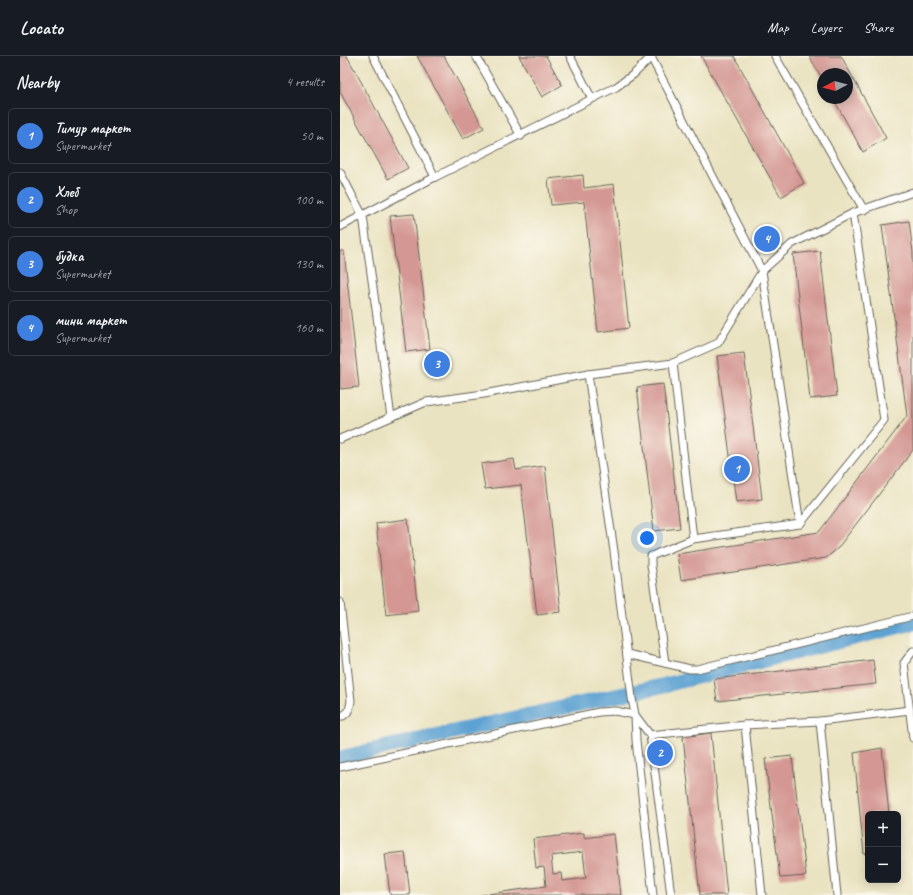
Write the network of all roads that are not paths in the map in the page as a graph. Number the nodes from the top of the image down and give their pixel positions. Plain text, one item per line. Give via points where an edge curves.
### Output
1 (373, 56) edge
2 (476, 56) edge
3 (570, 56) edge
4 (652, 56) edge
5 (776, 56) edge
6 (592, 99) junction
7 (521, 136) junction
8 (340, 172) edge
9 (435, 178) junction
10 (913, 192) edge
11 (864, 210) junction
12 (853, 213) junction
13 (363, 216) junction
14 (340, 227) edge
15 (762, 271) junction
16 (673, 363) junction
17 (588, 374) junction
18 (391, 417) junction
19 (340, 439) edge
20 (800, 524) junction
21 (693, 539) junction
22 (340, 602) edge
23 (913, 616) edge
24 (913, 651) edge
25 (627, 654) junction
26 (665, 663) junction
27 (910, 710) junction
28 (636, 715) junction
29 (340, 716) edge
30 (820, 721) junction
31 (745, 725) junction
32 (650, 735) junction
33 (913, 738) edge
34 (340, 767) edge
35 (653, 895) edge
36 (671, 895) edge
37 (762, 895) edge
38 (837, 895) edge

1 - 9 lane
2 - 7 lane
3 - 6 lane
4 - 6 lane via 616,87
4 - 15 lane
5 - 11 lane
6 - 7 lane
7 - 9 lane
8 - 13 lane
9 - 13 lane
10 - 11 lane
11 - 12 lane
12 - 15 lane via 792,244
12 - 20 lane via 884,420
13 - 14 lane
13 - 18 lane
15 - 16 lane via 718,343
15 - 20 lane
16 - 17 lane
16 - 21 lane
17 - 18 lane via 426,402
17 - 25 lane
18 - 19 lane
20 - 21 lane
21 - 26 lane via 651,556
22 - 29 lane via 351,701 349,711
23 - 26 lane via 697,669
24 - 27 lane via 904,663
25 - 26 lane
25 - 28 lane
27 - 30 lane
27 - 33 lane
28 - 32 lane
28 - 34 lane via 615,711 599,712
28 - 35 lane via 636,740
30 - 31 lane
30 - 38 lane
31 - 32 lane
31 - 37 lane
32 - 36 lane

